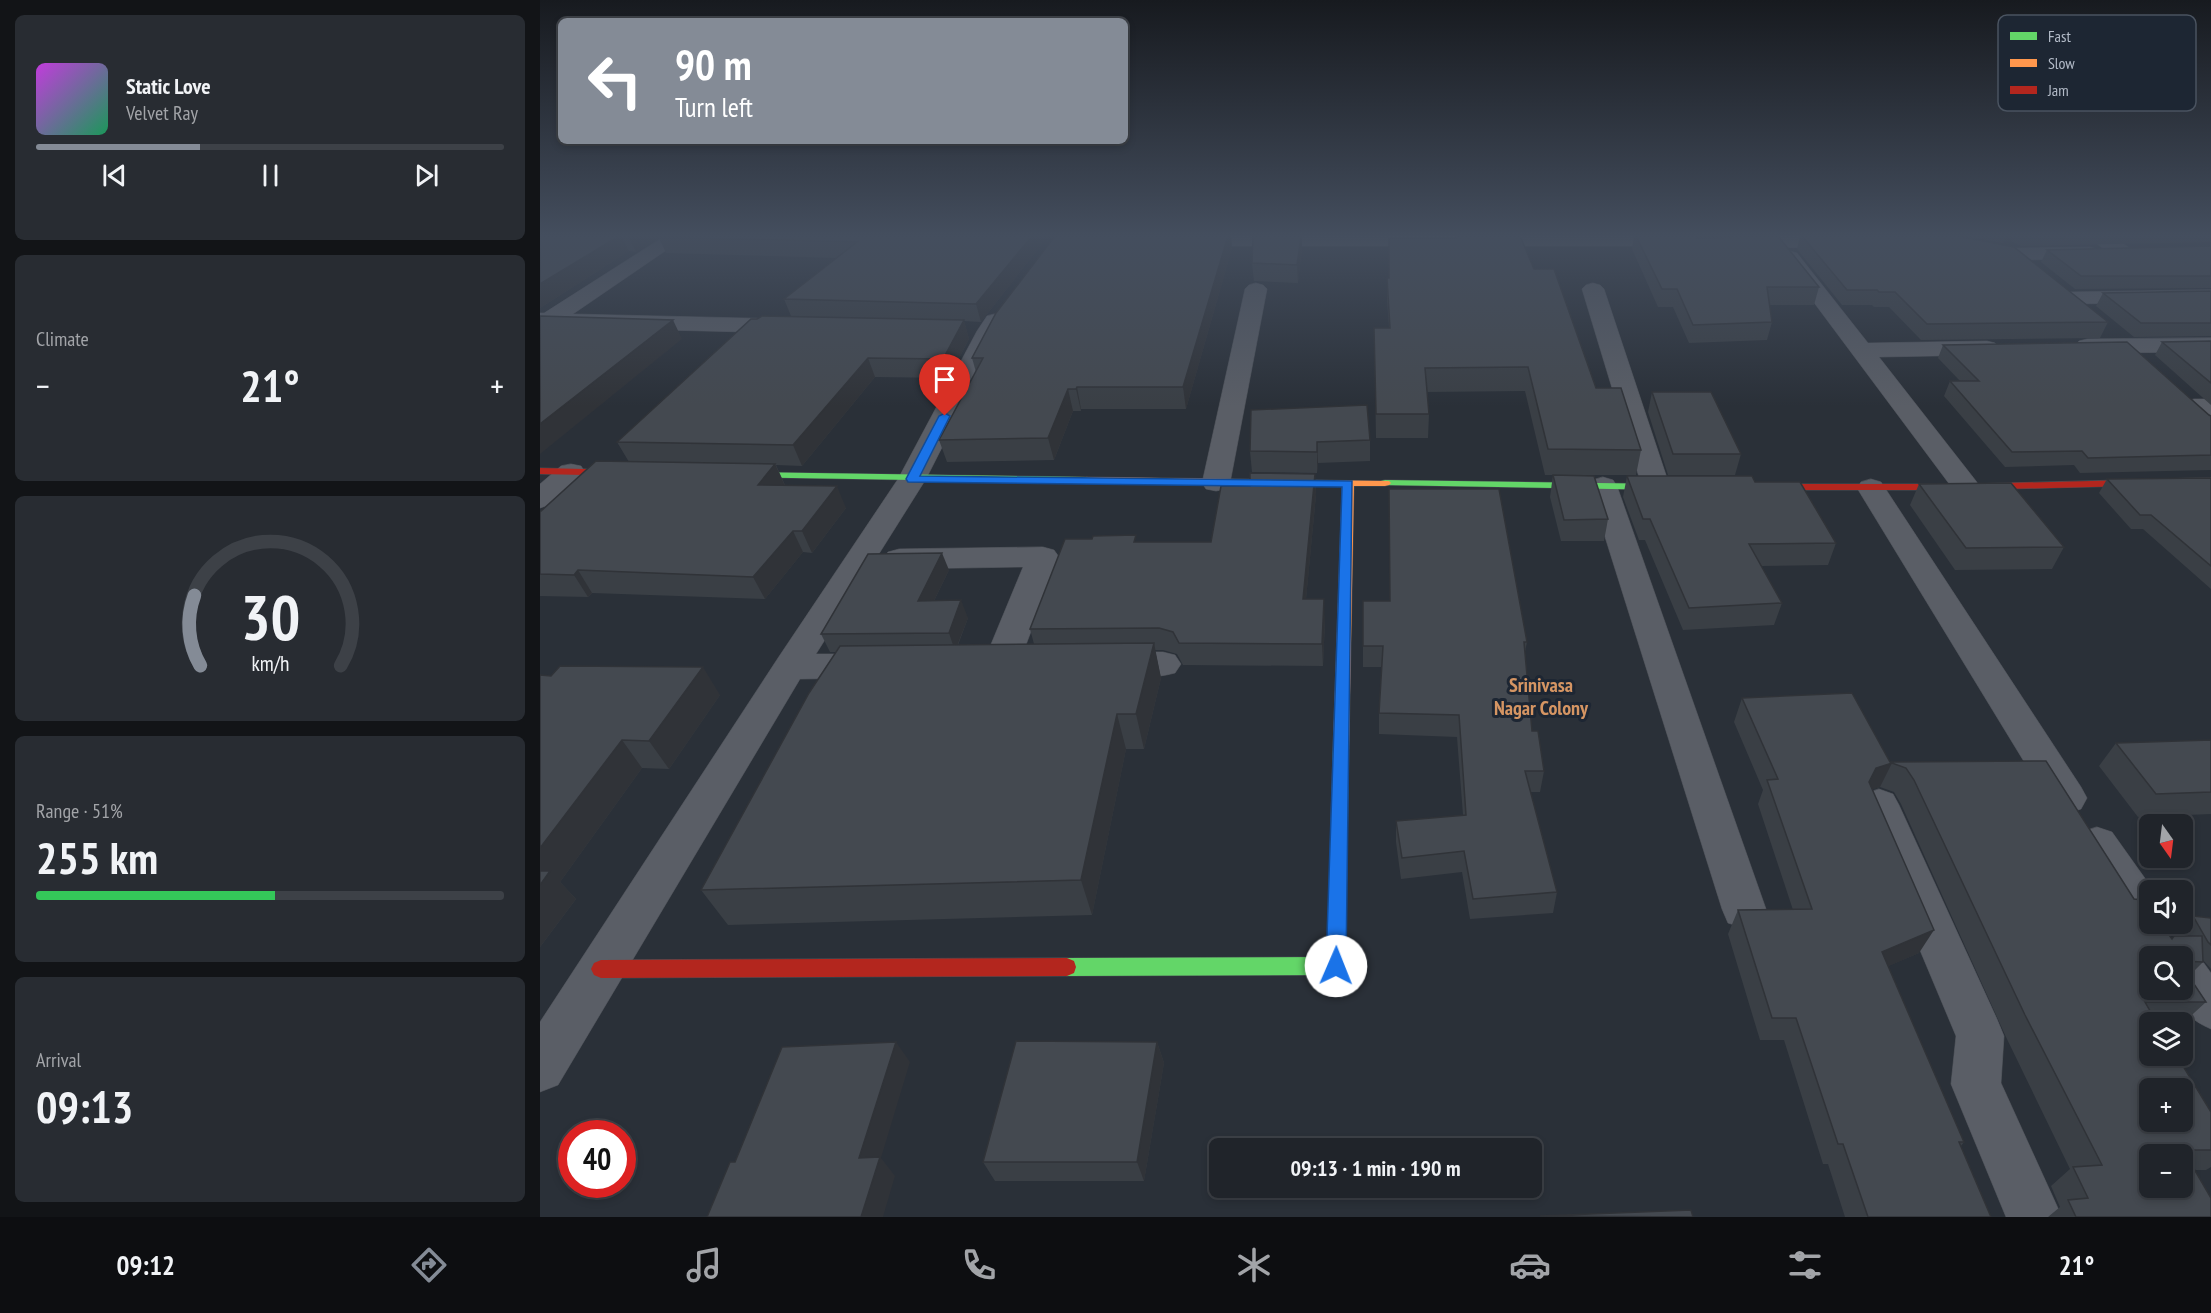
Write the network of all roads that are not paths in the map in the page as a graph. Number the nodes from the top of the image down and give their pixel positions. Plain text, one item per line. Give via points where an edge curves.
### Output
1 (588, 293) edge
2 (1255, 293) edge
3 (1594, 293) edge
4 (1818, 293) edge
5 (2063, 293) edge
6 (1016, 294) edge
7 (2211, 296) edge
8 (2069, 298) junction
9 (545, 320) edge
10 (810, 327) edge
11 (2126, 345) junction
12 (2211, 345) edge
13 (2066, 346) edge
14 (2006, 348) edge
15 (1863, 350) junction
16 (2151, 368) edge
17 (540, 471) edge
18 (571, 472) junction
19 (641, 473) edge
20 (724, 475) edge
21 (912, 479) junction
22 (2211, 481) edge
23 (1216, 483) junction
24 (1348, 484) junction
25 (1604, 486) junction
26 (1668, 487) joint
27 (1740, 487) edge
28 (1966, 487) junction
29 (1871, 488) junction
30 (540, 498) edge
31 (858, 560) junction
32 (1082, 664) edge
33 (1163, 664) dead end
34 (1035, 665) edge
35 (907, 666) edge
36 (965, 666) edge
37 (1000, 666) junction
38 (790, 667) junction
39 (1879, 805) edge
40 (2139, 906) edge
41 (1744, 909) edge
42 (601, 969) junction
43 (2193, 986) edge
44 (2211, 1006) edge
45 (540, 1067) edge
46 (2034, 1217) edge

1 - 9 street
2 - 23 street
3 - 26 street
4 - 15 street
5 - 8 street
6 - 21 street via 976,331
7 - 8 street
8 - 11 street
9 - 10 street
11 - 12 street
11 - 13 street
11 - 16 street
14 - 15 street
15 - 28 street
17 - 18 street
18 - 19 street
18 - 30 street
20 - 21 street
21 - 23 street
21 - 31 street
22 - 28 street
23 - 24 street
24 - 25 street
24 - 42 street via 1336,966
25 - 26 street
25 - 41 street
27 - 29 street
28 - 29 street
29 - 40 street
31 - 37 street via 1042,557
31 - 38 street
32 - 33 street
34 - 37 street
35 - 38 street
36 - 37 street
38 - 42 street
39 - 46 street via 1980,1036 1976,1084
42 - 45 street
43 - 44 street

